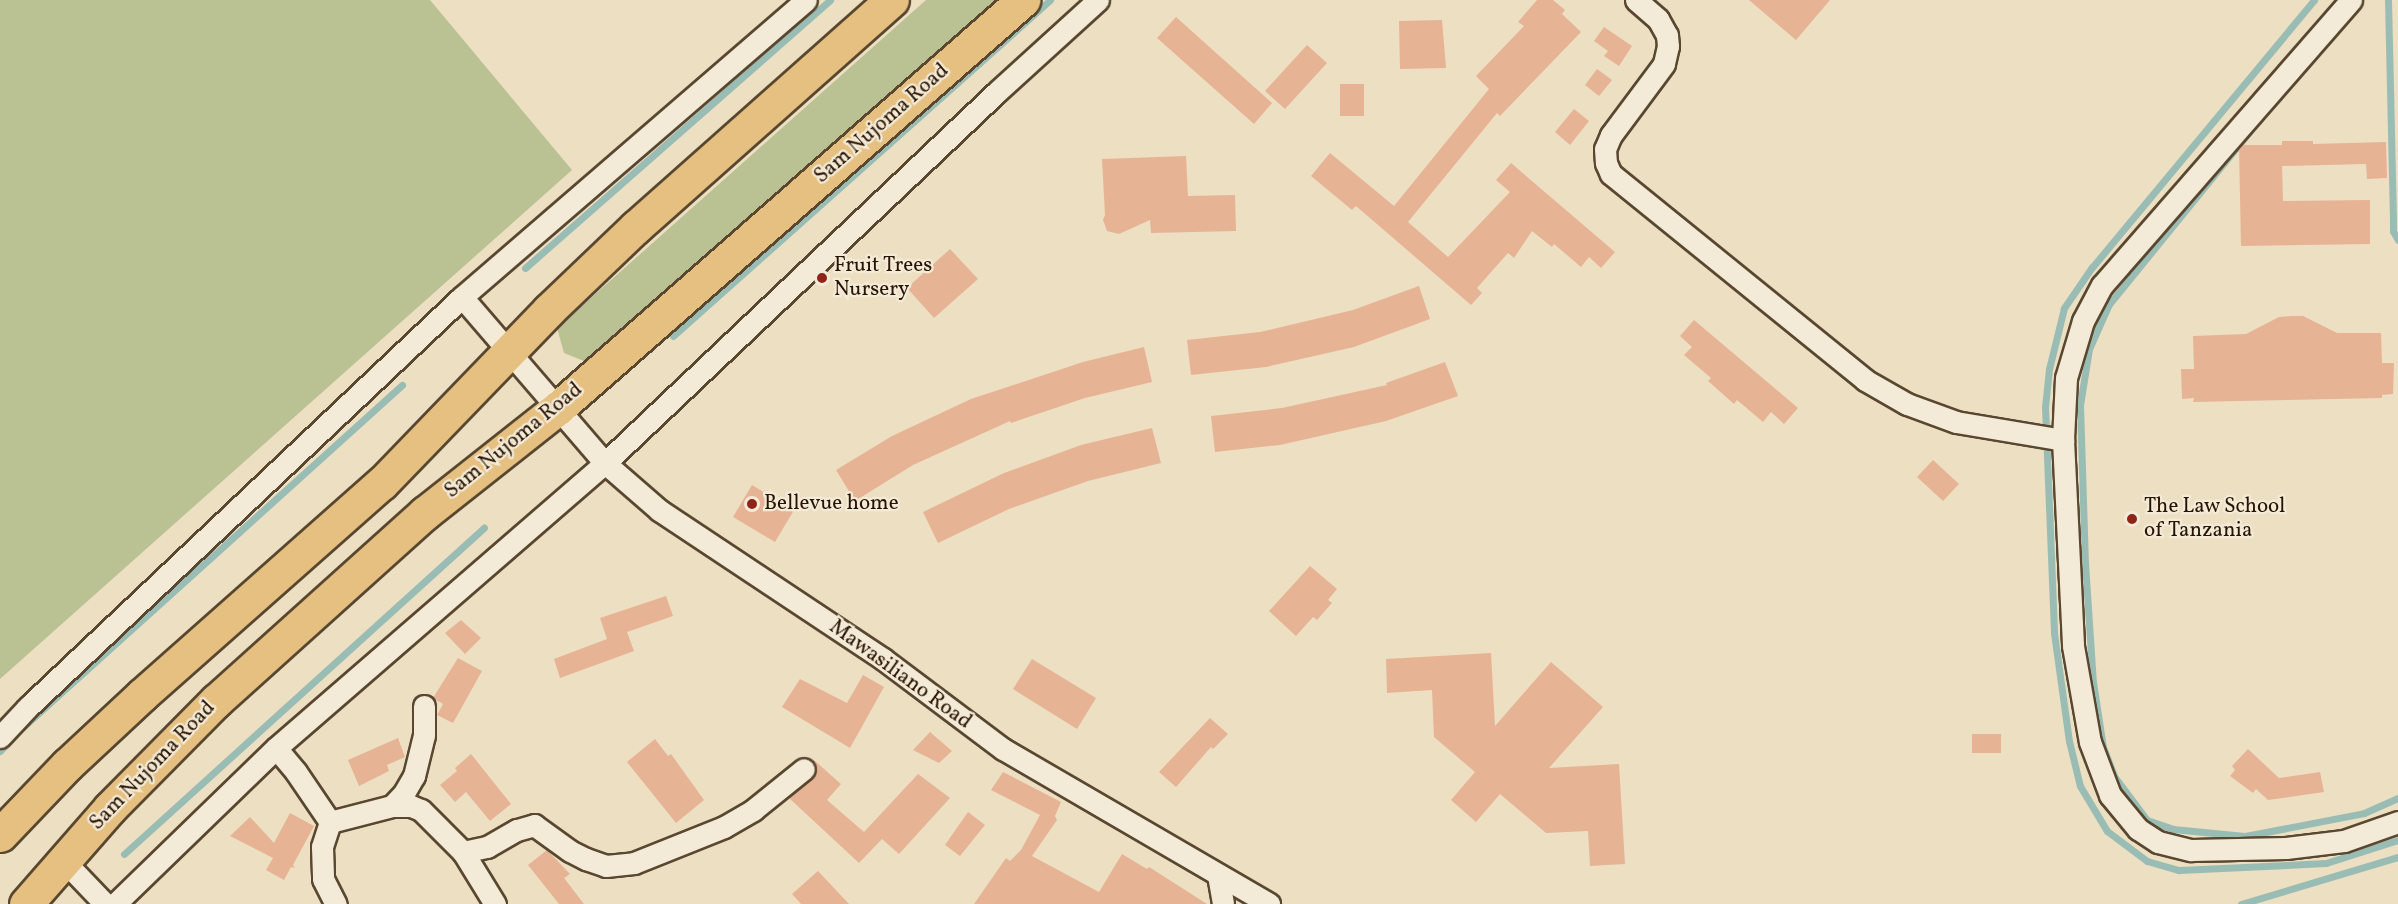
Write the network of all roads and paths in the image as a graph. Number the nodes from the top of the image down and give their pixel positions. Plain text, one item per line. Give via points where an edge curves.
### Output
1 (806, 0) edge
2 (892, 0) edge
3 (1023, 0) edge
4 (1098, 0) edge
5 (1636, 0) edge
6 (2351, 0) edge
7 (462, 297) junction
8 (511, 352) junction
9 (558, 408) junction
10 (2063, 440) junction
11 (604, 463) junction
12 (424, 706) dead end
13 (0, 737) edge
14 (276, 748) junction
15 (804, 769) dead end
16 (392, 806) junction
17 (330, 822) junction
18 (2398, 822) edge
19 (0, 834) edge
20 (463, 852) junction
21 (63, 861) junction
22 (1218, 875) junction
23 (26, 904) edge
24 (105, 904) edge
25 (116, 904) edge
26 (336, 904) edge
27 (495, 904) edge
28 (1223, 904) edge
29 (1269, 904) edge

1 - 7 street
2 - 8 main road via 636,227
3 - 9 main road, Sam Nujoma Road
4 - 11 street
5 - 10 street via 1658,19 1668,46 1664,64 1611,135 1605,149 1611,174 1865,380 1907,404 1956,422
6 - 10 street via 2102,285 2083,321 2066,378
7 - 8 street, Mawasiliano Road
7 - 13 street
8 - 9 street, Mawasiliano Road
8 - 19 main road via 382,483 142,695
9 - 11 street, Mawasiliano Road
9 - 21 main road, Sam Nujoma Road via 425,513 216,701
10 - 18 street via 2073,646 2090,742 2110,795 2138,829 2158,843 2191,850 2240,850 2344,841
11 - 14 street
11 - 22 street, Mawasiliano Road via 659,510 882,659 1003,749
12 - 16 street via 424,735 414,776
14 - 17 street
14 - 25 street
15 - 20 street via 753,810 724,827 634,863 606,866 586,859 534,825 487,847
16 - 17 street
16 - 20 street via 421,810
17 - 26 street via 322,847 322,879
20 - 27 street
21 - 23 main road, Sam Nujoma Road
21 - 24 street
22 - 28 street
22 - 29 street, Mawasiliano Road

